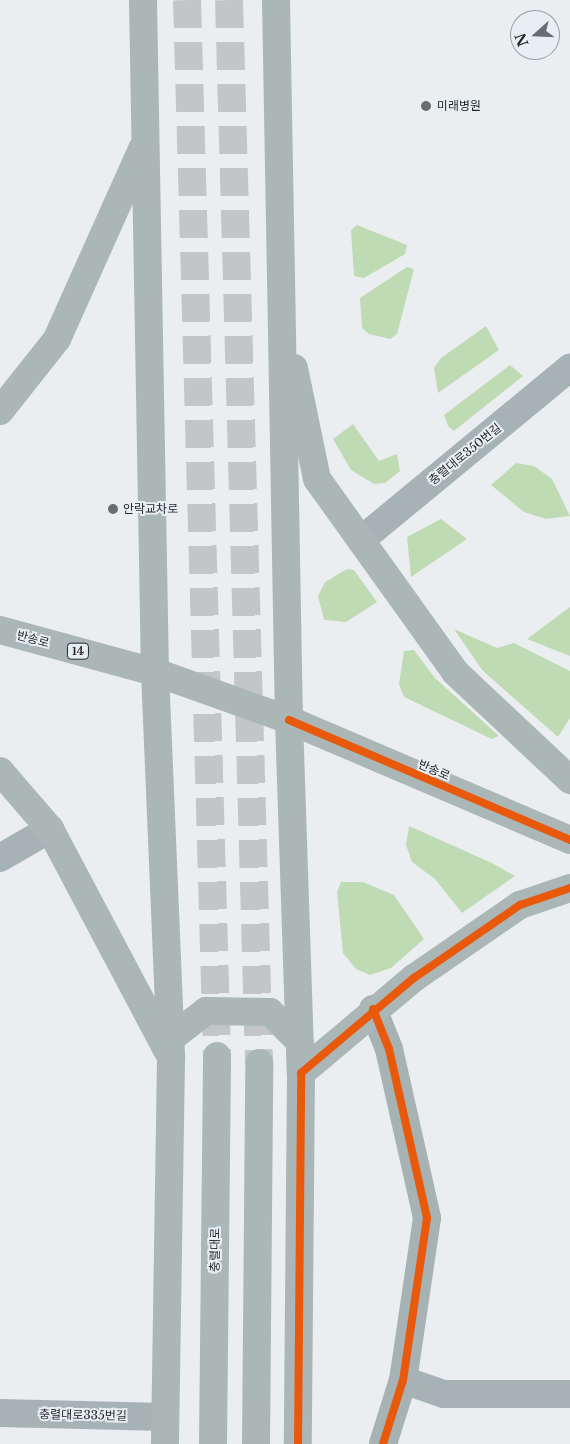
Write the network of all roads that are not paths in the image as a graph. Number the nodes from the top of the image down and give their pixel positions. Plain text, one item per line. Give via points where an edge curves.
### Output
1 (143, 0) edge
2 (276, 0) edge
3 (146, 141) junction
4 (280, 299) junction
5 (570, 368) edge
6 (0, 411) edge
7 (360, 540) junction
8 (0, 630) edge
9 (155, 672) junction
10 (289, 720) junction
11 (0, 771) edge
12 (570, 780) edge
13 (50, 830) junction
14 (570, 840) edge
15 (0, 858) edge
16 (570, 888) edge
17 (373, 1010) junction
18 (300, 1042) junction
19 (171, 1049) junction
20 (217, 1056) tunnel mouth
21 (259, 1063) tunnel mouth
22 (301, 1073) junction
23 (404, 1380) junction
24 (570, 1394) edge
25 (0, 1413) edge
26 (165, 1417) junction
27 (165, 1444) edge
28 (213, 1444) edge
29 (256, 1444) edge
30 (298, 1444) edge
31 (383, 1444) edge

1 - 3 main road
2 - 4 main road
3 - 6 main road via 57,339
3 - 9 main road
4 - 7 main road via 317,478
4 - 10 main road
5 - 7 street, 충렬대로350번길
7 - 12 main road via 456,672
8 - 9 main road, 반송로 / 14
9 - 10 main road, 반송로
9 - 19 main road
10 - 14 main road, 반송로
10 - 18 main road
11 - 13 main road
13 - 15 street
13 - 19 main road
16 - 17 main road via 520,905
17 - 22 main road
17 - 23 street via 389,1049 427,1218
18 - 19 main road via 270,1012 206,1011
18 - 22 main road
19 - 26 main road
20 - 28 main road, 충렬대로
21 - 29 main road
22 - 30 main road
23 - 24 street via 444,1394
23 - 31 street
25 - 26 street, 충렬대로335번길
26 - 27 main road

